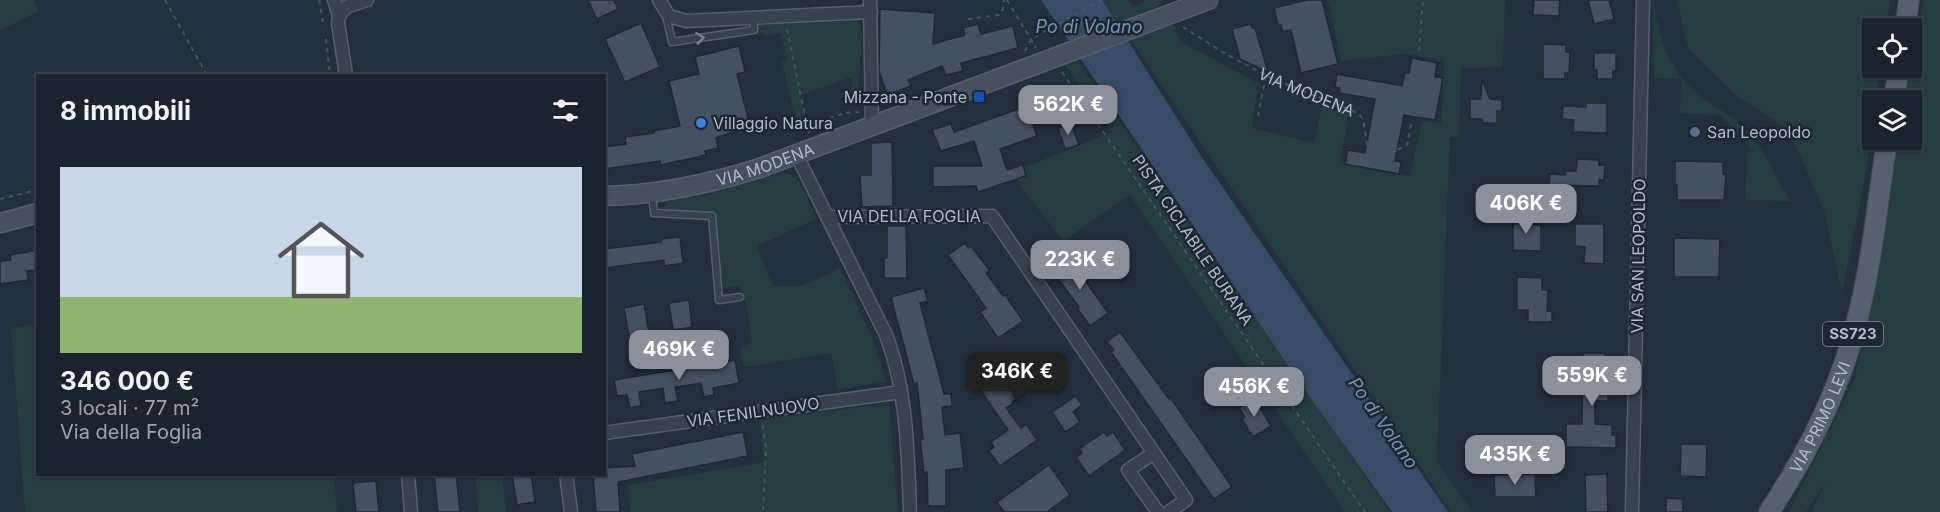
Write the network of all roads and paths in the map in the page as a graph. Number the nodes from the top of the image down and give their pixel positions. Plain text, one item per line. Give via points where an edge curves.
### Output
1 (165, 0) edge
2 (319, 0) edge
3 (334, 0) edge
4 (367, 0) edge
5 (659, 0) edge
6 (1005, 0) edge
7 (1101, 0) edge
8 (1208, 0) edge
9 (1422, 0) edge
10 (1643, 0) edge
11 (1909, 0) edge
12 (870, 6) edge
13 (1163, 10) edge
14 (665, 12) junction
15 (339, 16) junction
16 (784, 16) junction
17 (754, 18) junction
18 (1906, 18) edge
19 (968, 19) dead end
20 (324, 24) dead end
21 (325, 34) dead end
22 (1031, 40) junction
23 (1419, 51) dead end
24 (1023, 55) dead end
25 (1051, 62) junction
26 (206, 74) edge
27 (330, 74) edge
28 (346, 74) edge
29 (1266, 75) junction
30 (1258, 116) dead end
31 (872, 118) junction
32 (1412, 121) dead end
33 (814, 124) junction
34 (808, 134) dead end
35 (1885, 150) edge
36 (796, 154) junction
37 (36, 190) edge
38 (652, 193) junction
39 (606, 196) edge
40 (0, 198) edge
41 (36, 214) edge
42 (827, 217) junction
43 (0, 223) edge
44 (740, 297) dead end
45 (901, 392) junction
46 (761, 411) junction
47 (606, 433) edge
48 (1154, 453) junction
49 (408, 476) edge
50 (566, 476) edge
51 (411, 512) edge
52 (571, 512) edge
53 (763, 512) edge
54 (910, 512) edge
55 (1158, 512) edge
56 (1169, 512) edge
57 (1365, 512) edge
58 (1632, 512) edge
59 (1769, 512) edge

1 - 26 path
2 - 20 path
3 - 15 street
4 - 15 street via 346,7
5 - 14 street
6 - 19 path via 999,15
6 - 22 path
7 - 22 path
8 - 13 main road, VIA MODENA
9 - 23 path
10 - 58 street, VIA SAN LEOPOLDO
11 - 18 main road
12 - 16 street
12 - 31 street
13 - 25 main road, VIA MODENA
13 - 29 path, VIA MODENA via 1187,30
14 - 17 street via 686,21
14 -> 17 lane via 672,42 754,30
15 - 28 street
16 - 17 street
16 - 33 path via 805,116
21 - 27 path
22 - 24 path
22 - 25 path
25 - 31 main road, VIA MODENA
25 - 57 path, PISTA CICLABILE BURANA
29 - 30 path
29 - 32 path, VIA MODENA via 1358,113 1363,119 1367,145 1392,152 1400,150 1407,145
31 - 33 path via 844,113
31 - 36 main road, VIA MODENA
33 - 34 path
35 - 59 main road, VIA PRIMO LEVI / SS723 via 1862,301 1844,365 1806,451
36 - 38 main road, VIA MODENA via 712,182
36 - 42 street
37 - 40 path
38 - 39 main road, VIA MODENA
38 - 44 lane via 654,213 712,216 719,300
41 - 43 main road
42 - 45 street via 886,335
42 - 48 street, VIA DELLA FOGLIA via 992,216
45 - 46 street, VIA FENILNUOVO
45 - 54 street
46 - 47 street, VIA FENILNUOVO
46 - 53 path via 766,449
48 - 55 street via 1128,470
48 - 56 street, VIA DELLA FOGLIA via 1186,500
49 - 51 street
50 - 52 street

